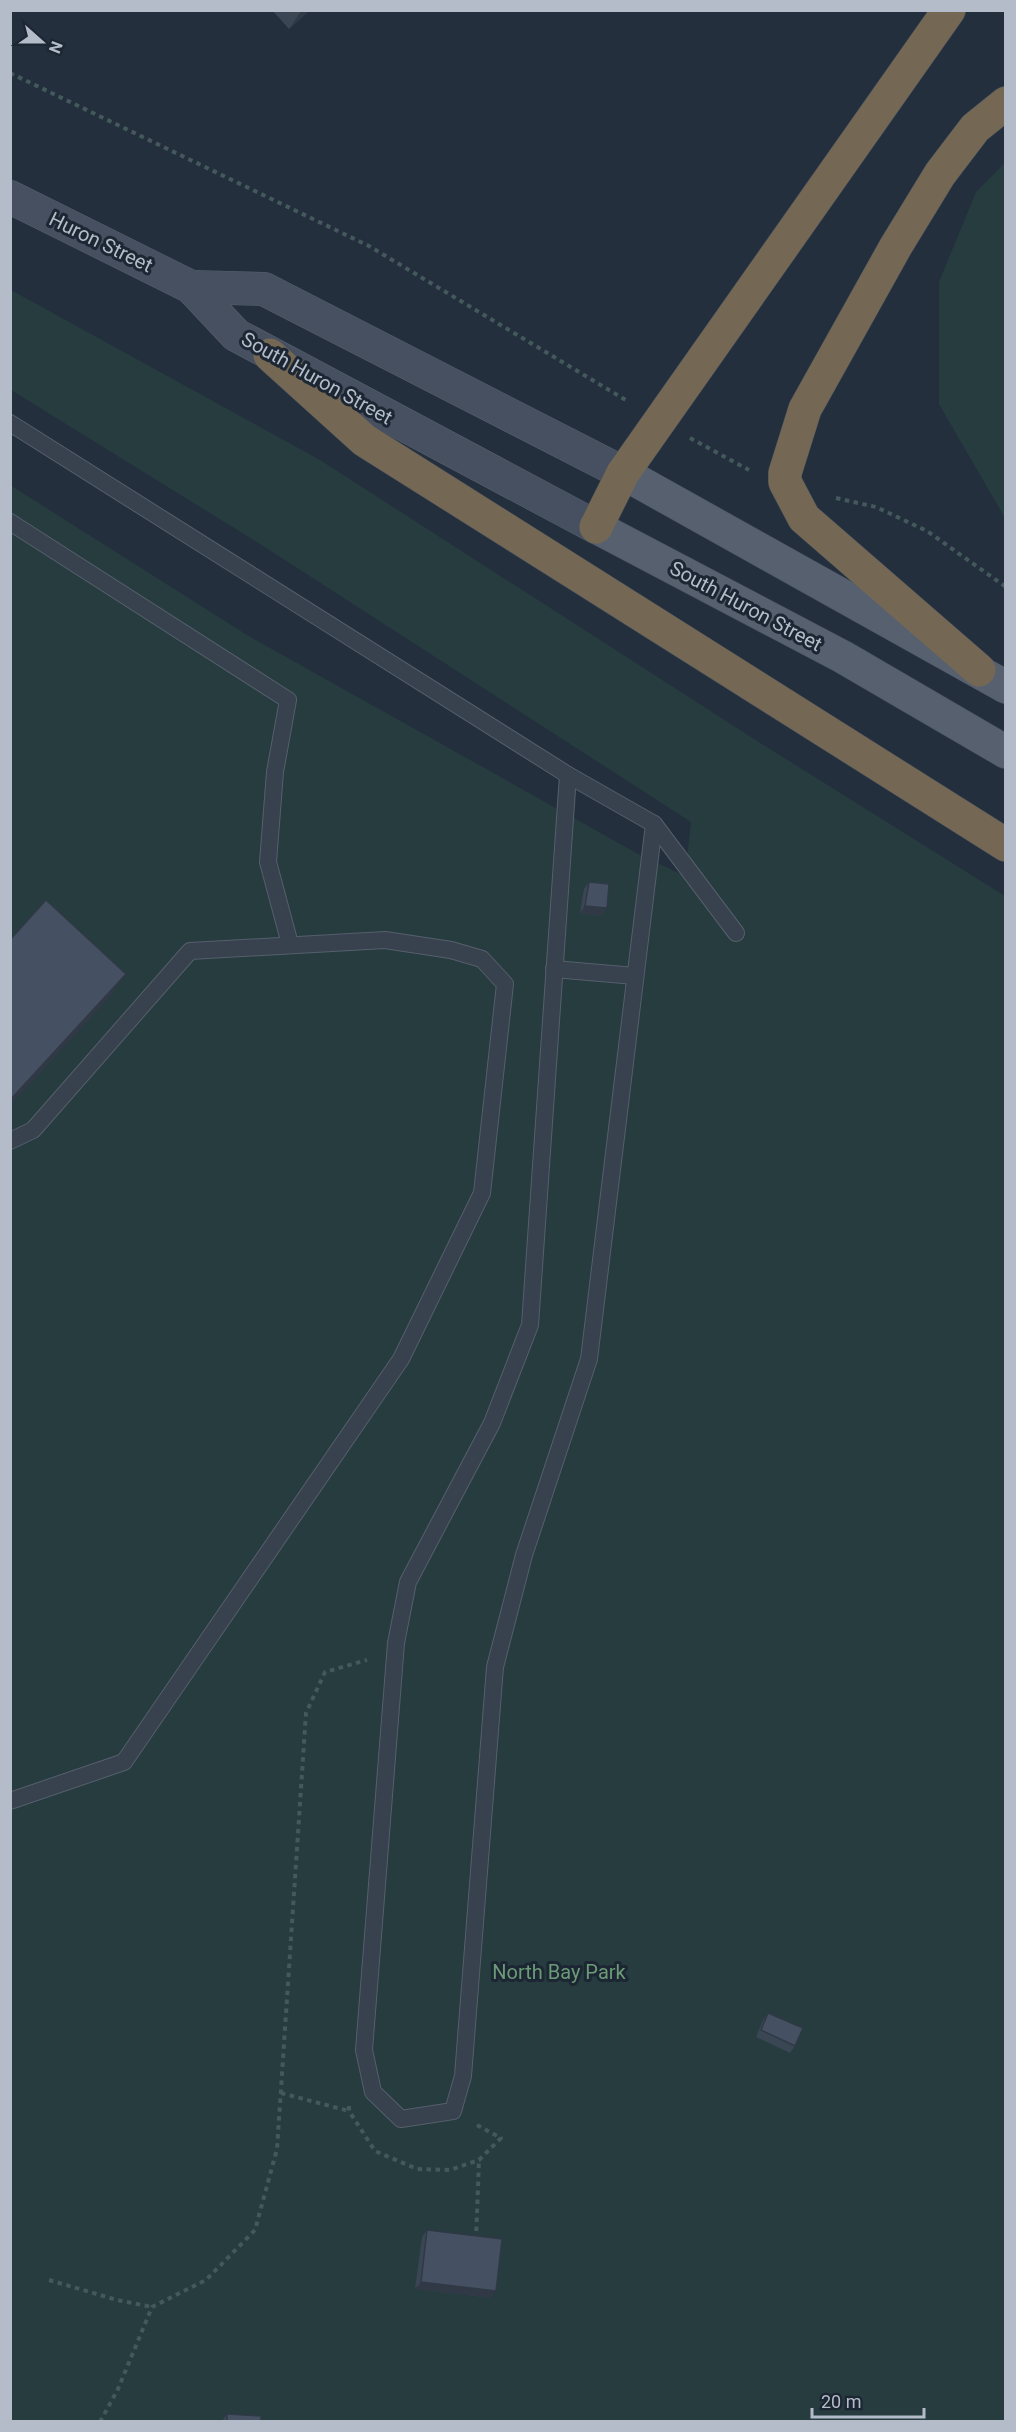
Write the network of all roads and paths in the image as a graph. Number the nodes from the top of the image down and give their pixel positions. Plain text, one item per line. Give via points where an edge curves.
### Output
1 (949, 10) edge
2 (10, 73) edge
3 (1005, 103) edge
4 (10, 197) edge
5 (191, 287) junction
6 (270, 355) junction
7 (622, 398) dead end
8 (10, 423) edge
9 (694, 440) dead end
10 (742, 467) dead end
11 (623, 473) junction
12 (832, 496) dead end
13 (10, 522) edge
14 (596, 527) junction
15 (1005, 587) edge
16 (992, 679) edge
17 (1005, 753) edge
18 (568, 775) junction
19 (654, 824) junction
20 (1005, 844) edge
21 (736, 933) dead end
22 (290, 944) junction
23 (554, 969) junction
24 (635, 976) junction
25 (10, 1141) edge
26 (394, 1667) junction
27 (10, 1801) edge
28 (280, 2093) junction
29 (349, 2111) dead end
30 (479, 2160) dead end
31 (476, 2243) edge
32 (49, 2280) dead end
33 (152, 2307) junction
34 (100, 2421) edge

1 - 11 highway
2 - 7 path via 369,246
3 - 16 highway via 975,128 940,174 896,246 805,409 785,473 785,482 804,518
4 - 5 main road, Huron Street
5 - 6 main road, South Huron Street via 236,334
5 - 11 main road via 264,289
6 - 14 main road, South Huron Street
6 - 20 highway via 364,440
8 - 18 lane
9 - 10 path
11 - 14 highway
11 - 16 main road
12 - 15 path via 876,507 927,531
13 - 22 lane via 288,700 275,772 268,862
14 - 17 main road, South Huron Street via 843,657
18 - 19 lane
18 - 23 lane
19 - 21 lane
19 - 24 lane
22 - 25 lane via 190,951 33,1130
22 - 27 lane via 385,940 451,950 482,959 505,984 482,1193 401,1359 124,1762
23 - 24 lane
23 - 26 lane via 530,1324 492,1423 408,1582
24 - 26 lane via 589,1359 524,1556 495,1667 463,2076 453,2111 401,2119 373,2092 364,2050
26 - 28 path via 368,1660 325,1672 306,1713
28 - 29 path
28 - 33 path via 277,2149 255,2230 206,2280
30 - 31 path
32 - 33 path
33 - 34 path via 118,2389

